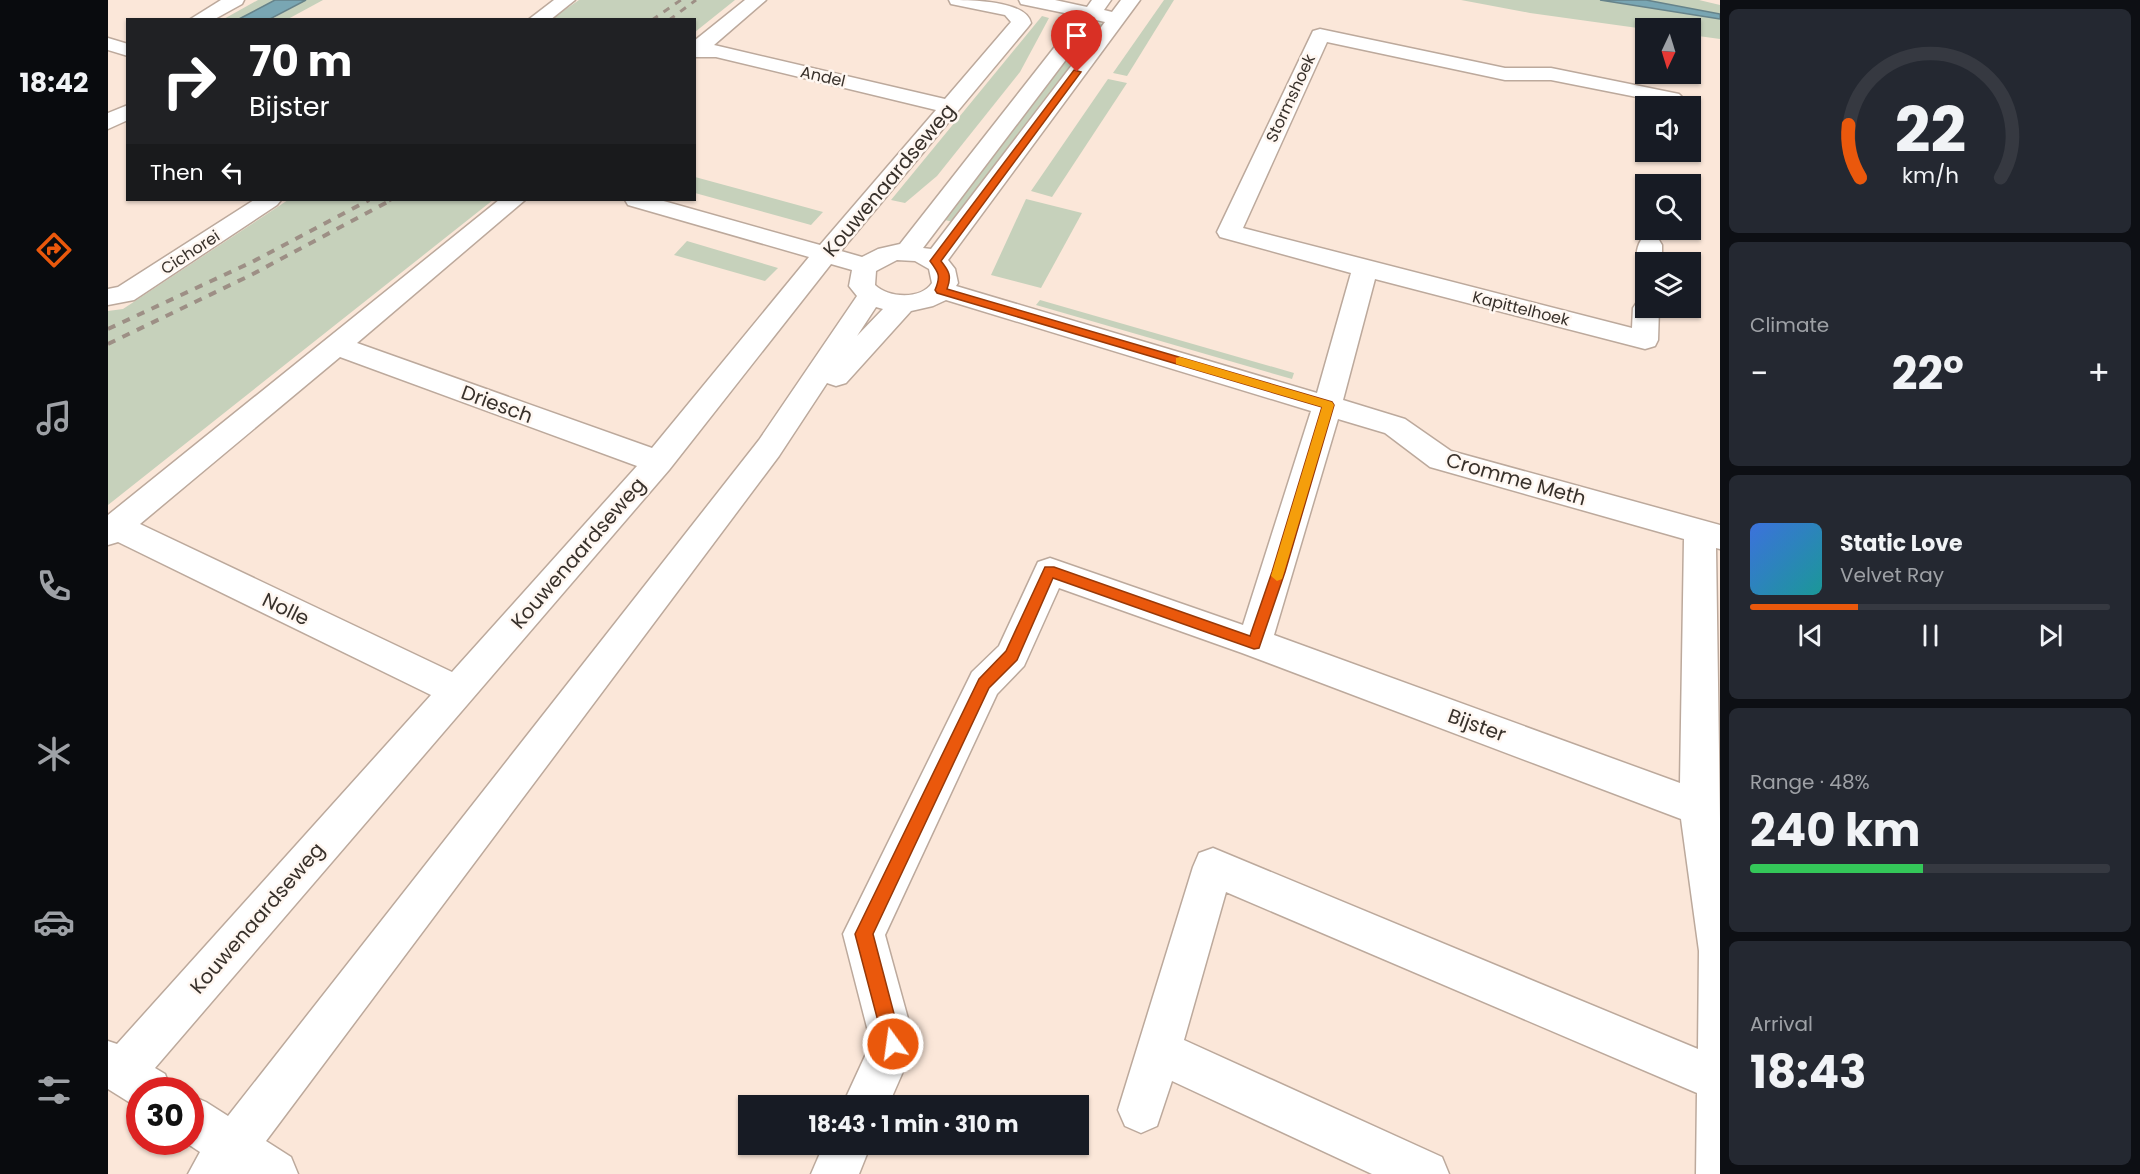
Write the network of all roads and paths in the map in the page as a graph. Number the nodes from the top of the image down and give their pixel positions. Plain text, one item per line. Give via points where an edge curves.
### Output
1 (235, 0) edge
2 (566, 0) edge
3 (757, 0) edge
4 (958, 0) edge
5 (1028, 0) edge
6 (1131, 0) edge
7 (1096, 7) edge
8 (202, 18) edge
9 (540, 18) edge
10 (1117, 19) junction
11 (108, 44) edge
12 (126, 49) edge
13 (696, 49) edge
14 (696, 51) edge
15 (1662, 96) edge
16 (951, 107) junction
17 (126, 112) edge
18 (108, 122) edge
19 (267, 201) edge
20 (512, 201) edge
21 (640, 201) edge
22 (907, 252) junction
23 (825, 254) junction
24 (935, 261) junction
25 (867, 266) junction
26 (1365, 269) junction
27 (941, 290) junction
28 (871, 295) junction
29 (108, 297) edge
30 (902, 304) junction
31 (1646, 318) edge
32 (336, 345) junction
33 (1328, 405) junction
34 (769, 448) junction
35 (658, 462) junction
36 (112, 530) edge
37 (1710, 535) edge
38 (1254, 643) junction
39 (456, 691) junction
40 (1699, 808) junction
41 (1720, 951) edge
42 (1158, 1052) junction
43 (126, 1075) edge
44 (1719, 1080) edge
45 (870, 1095) edge
46 (1141, 1110) dead end
47 (204, 1136) edge
48 (843, 1155) edge
49 (222, 1160) edge
50 (274, 1174) edge
51 (835, 1174) edge
52 (1425, 1174) edge
53 (1720, 1174) edge

1 - 8 street
2 - 9 street
3 - 13 street
4 - 16 street, Kouwenaardseweg via 1011,11 1020,17 1021,23
5 - 7 street
6 - 10 street
7 - 10 street
7 - 22 street
10 - 24 street
11 - 12 street
14 - 16 street, Andel via 716,51
15 - 26 street, Stormshoek via 1551,74 1504,74 1320,35 1229,232
16 - 23 street, Kouwenaardseweg
17 - 18 street
19 - 29 street, Cichorei via 125,294
20 - 32 street
21 - 23 street
22 - 24 street
22 - 25 street via 879,257
23 - 25 street
23 - 35 street, Kouwenaardseweg
24 - 27 street via 944,273
25 - 28 street via 861,278
26 - 31 street, Kapittelhoek via 1645,340
26 - 33 street
27 - 30 street via 926,300
27 - 33 street, Cromme Meth
28 - 30 street
28 - 34 street
30 - 34 street
32 - 35 street, Driesch
32 - 36 street
33 - 37 street, Cromme Meth via 1395,426 1441,459
33 - 38 street
34 - 49 street
35 - 39 street, Kouwenaardseweg
36 - 39 street, Nolle
37 - 40 street
38 - 40 street, Bijster
38 - 45 street, Bijster via 1050,571 1012,656 984,683 864,934 893,1044
39 - 43 street, Kouwenaardseweg
40 - 41 street
41 - 44 street
42 - 44 street via 1213,867
42 - 46 street
42 - 52 street
44 - 53 street
47 - 49 street
48 - 51 street
49 - 50 street

